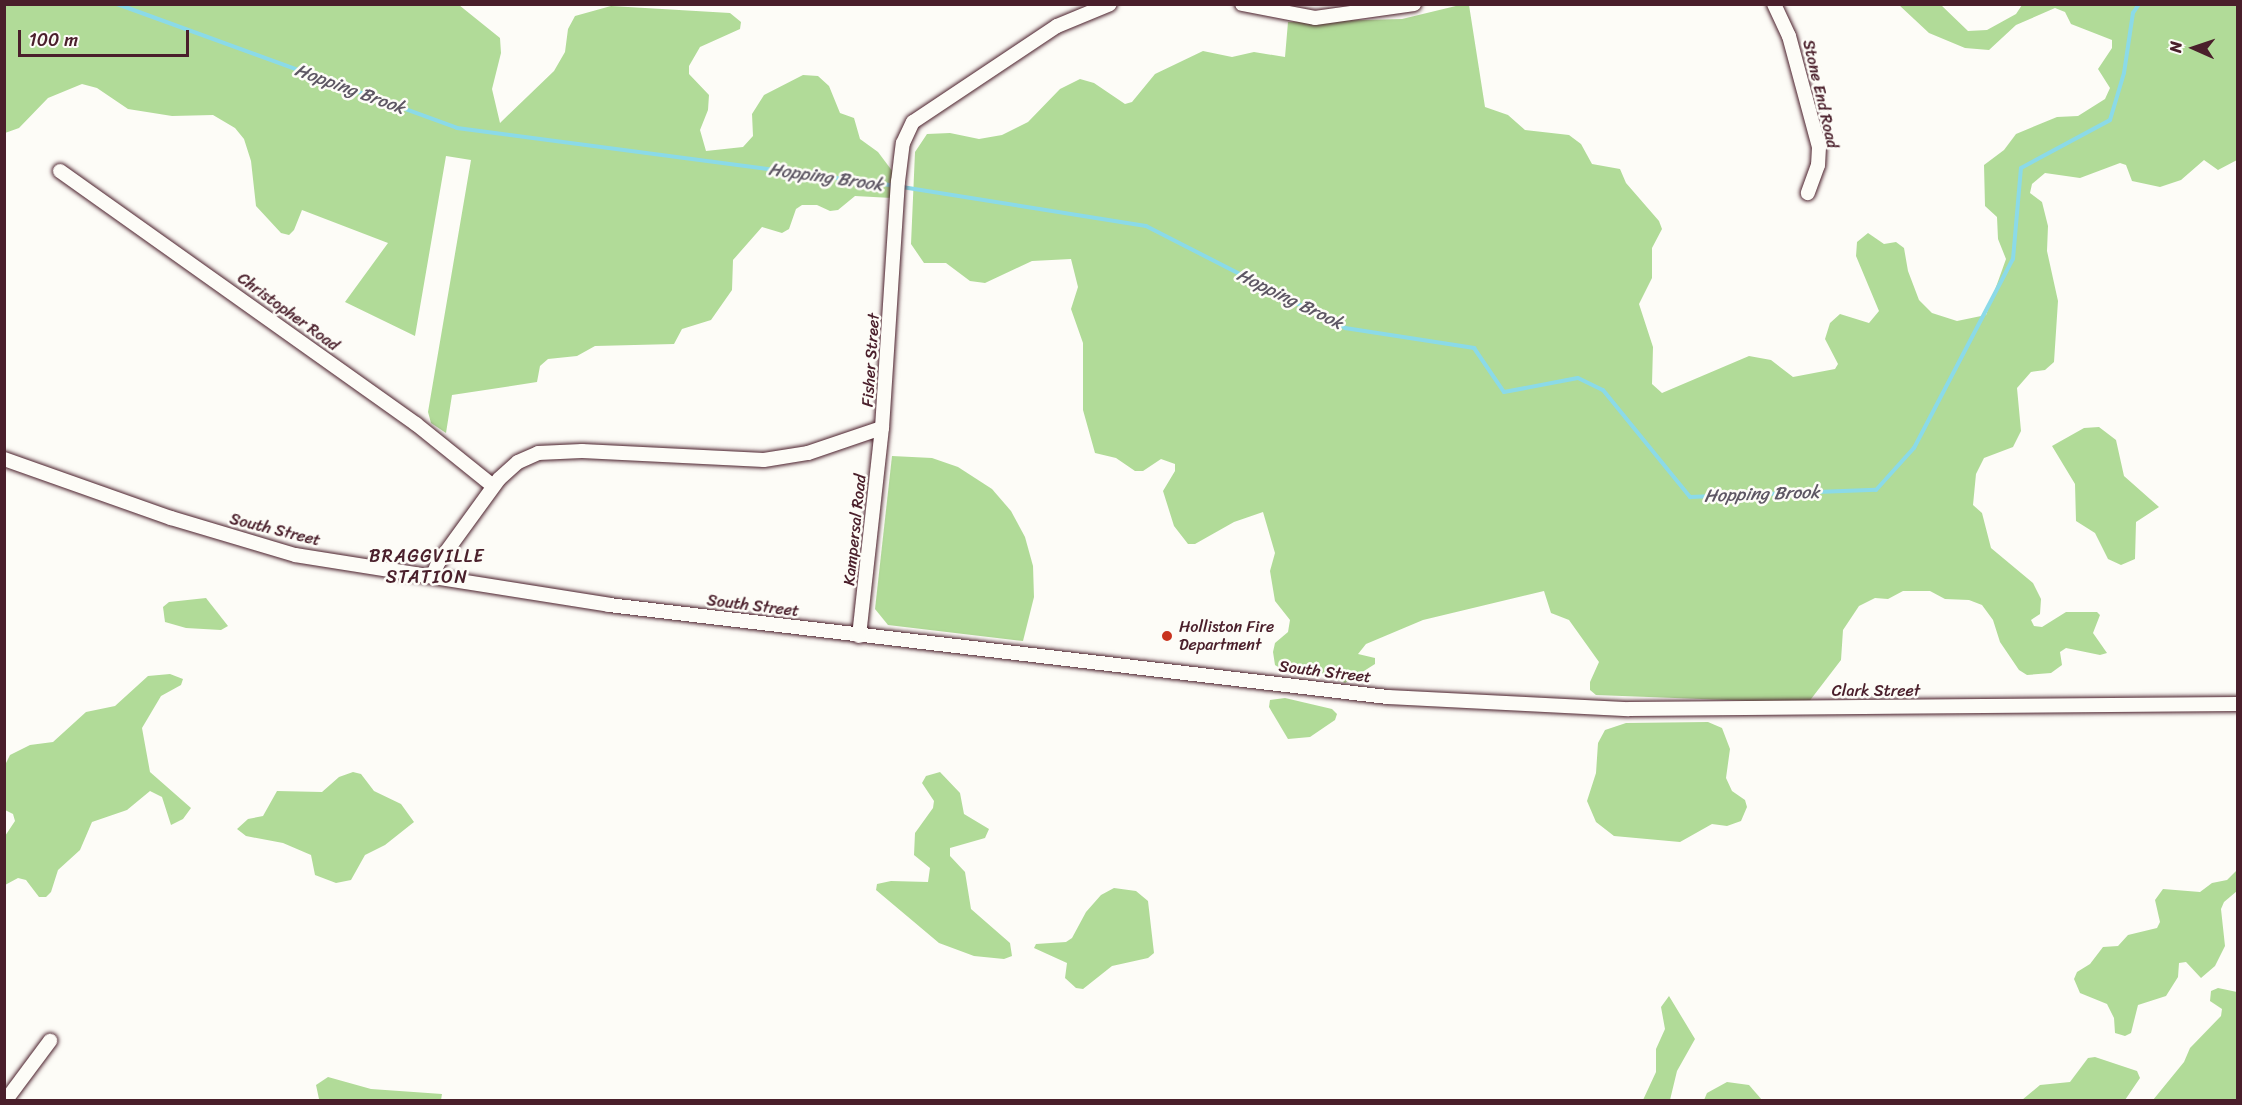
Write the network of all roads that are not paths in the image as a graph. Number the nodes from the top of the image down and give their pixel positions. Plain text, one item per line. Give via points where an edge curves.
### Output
1 (1110, 4) edge
2 (1242, 4) edge
3 (1414, 4) edge
4 (1774, 4) edge
5 (60, 171) dead end
6 (1808, 194) dead end
7 (882, 428) junction
8 (4, 459) edge
9 (493, 486) junction
10 (433, 575) junction
11 (859, 636) junction
12 (2238, 704) edge
13 (1514, 706) joint
14 (50, 1041) dead end
15 (6, 1101) edge

1 - 7 street, Fisher Street via 1057,26 919,116 903,143
2 - 3 street via 1315,18
4 - 6 street, Stone End Road via 1790,36 1819,147 1818,165
5 - 9 street, Christopher Road via 416,424
7 - 9 street, Fisher Street via 808,453 764,460 546,451 518,462
7 - 11 street, Kampersal Road
8 - 10 street, South Street via 261,547
9 - 10 street, Fisher Street
10 - 11 street, South Street via 609,605
11 - 13 street, South Street via 962,644 1388,697
12 - 13 street, Clark Street via 1629,709
14 - 15 street

